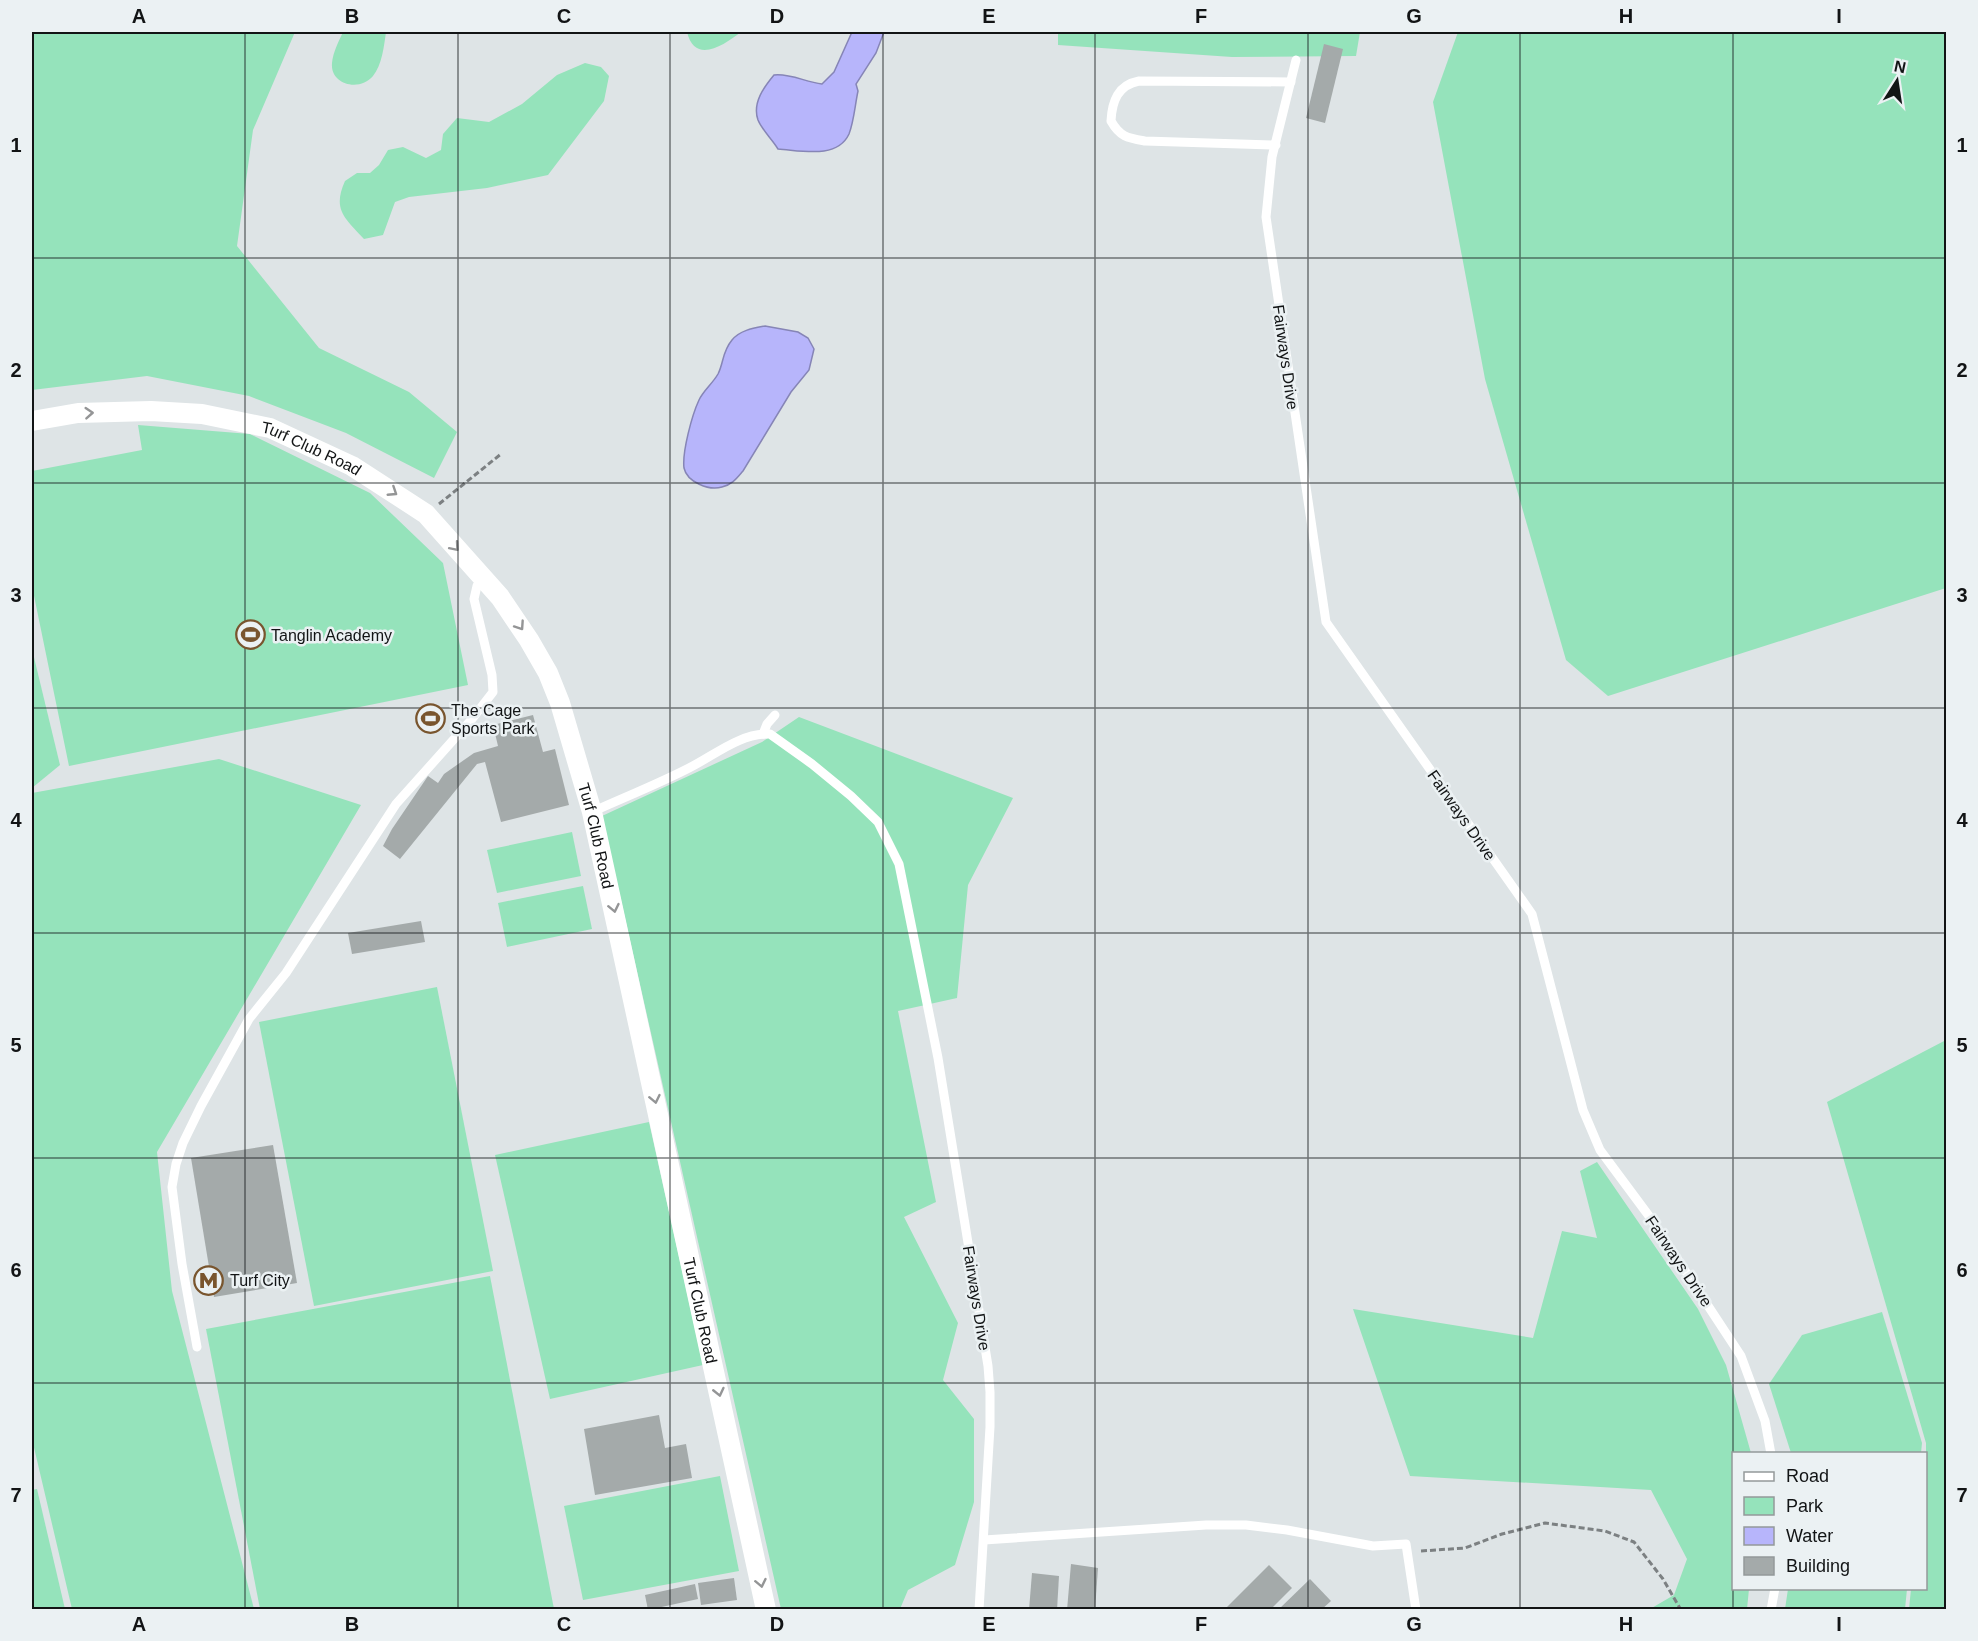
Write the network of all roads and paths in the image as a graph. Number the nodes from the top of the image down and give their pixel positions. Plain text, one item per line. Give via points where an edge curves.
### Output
1 (1296, 60) dead end
2 (1291, 82) junction
3 (1276, 145) junction
4 (32, 422) edge
5 (501, 454) dead end
6 (426, 514) junction
7 (484, 580) junction
8 (775, 715) dead end
9 (763, 734) junction
10 (592, 812) junction
11 (197, 1347) dead end
12 (1771, 1452) edge
13 (984, 1540) junction
14 (1407, 1552) junction
15 (1775, 1590) edge
16 (766, 1610) edge
17 (979, 1610) edge
18 (1416, 1610) edge
19 (1681, 1610) edge
20 (1771, 1610) edge

1 - 2 lane, Fairways Drive
2 - 3 lane, Fairways Drive
2 - 3 lane via 1139,81 1132,82 1114,99 1111,121 1119,134 1144,141
3 - 12 lane, Fairways Drive via 1266,218 1326,622 1532,914 1583,1110 1600,1150 1649,1216 1741,1356 1765,1421
4 -> 6 street, Turf Club Road via 78,413 151,411 202,414 270,428 352,466
5 - 6 path
6 -> 7 street, Turf Club Road
7 -> 10 street, Turf Club Road via 500,597 548,673
7 - 11 lane via 477,586 474,599 493,692 396,804 286,973 249,1019 183,1143 172,1187
8 - 9 lane
9 - 10 lane via 735,742 690,768
9 - 13 lane, Fairways Drive via 770,734 851,796 878,822 900,864 938,1058 988,1366 990,1427
10 -> 16 street, Turf Club Road
13 - 14 lane via 1246,1525 1373,1546 1406,1544
13 - 17 lane, Fairways Drive
14 - 18 lane
14 - 19 path via 1466,1548 1545,1523 1605,1531 1634,1542
15 - 20 lane

